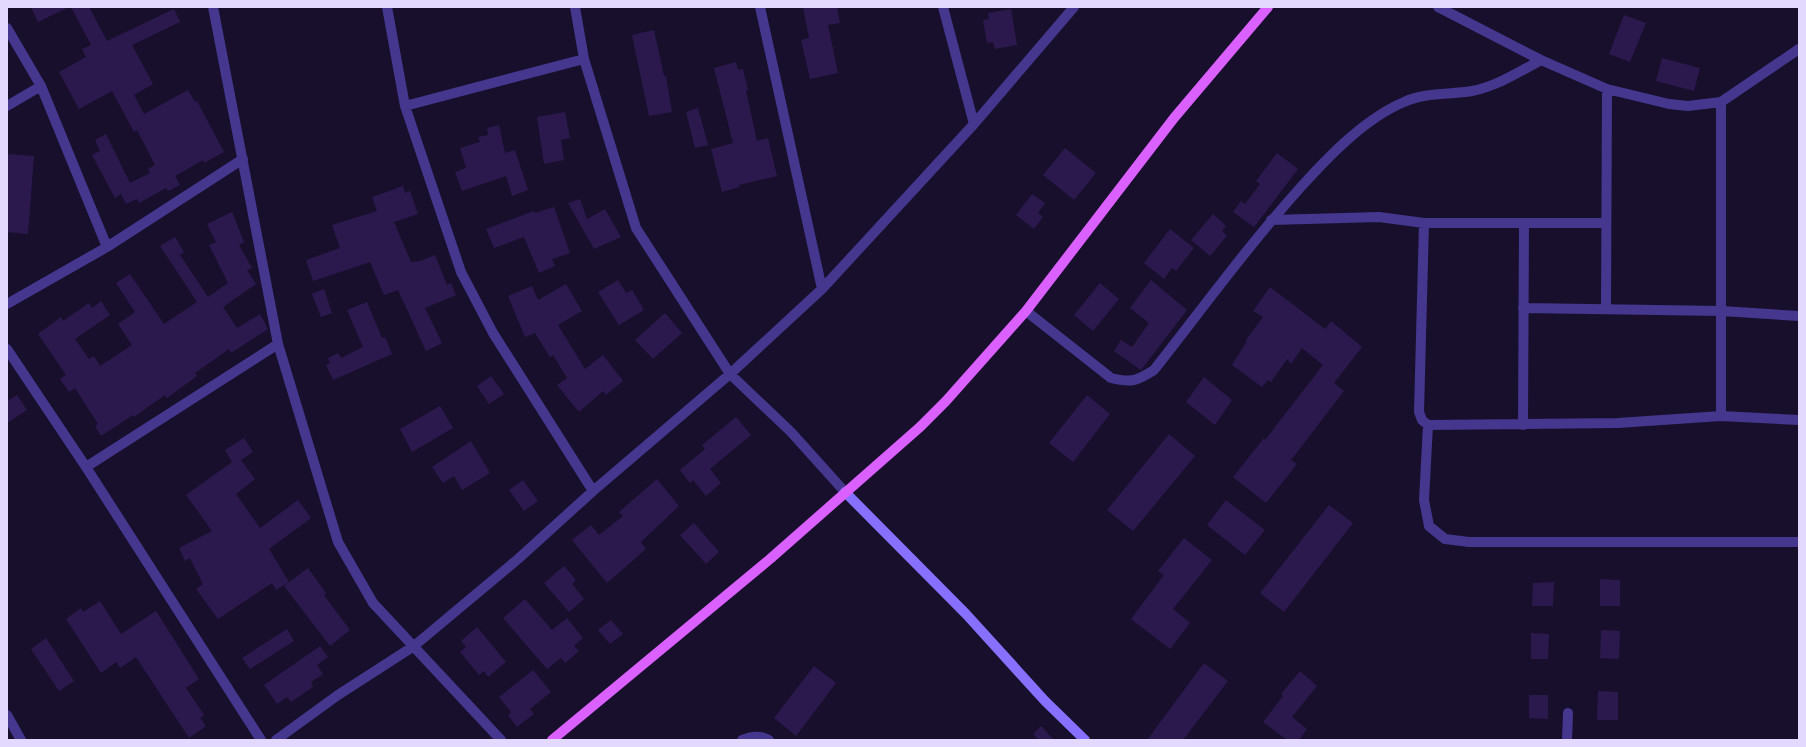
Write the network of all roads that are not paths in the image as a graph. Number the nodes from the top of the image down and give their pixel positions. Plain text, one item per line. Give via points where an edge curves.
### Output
1 (213, 7) edge
2 (387, 7) edge
3 (575, 7) edge
4 (760, 7) edge
5 (943, 7) edge
6 (1074, 7) edge
7 (1268, 7) edge
8 (1438, 7) edge
9 (7, 28) edge
10 (1799, 49) edge
11 (584, 59) junction
12 (1540, 60) junction
13 (41, 86) junction
14 (1607, 89) junction
15 (1721, 102) junction
16 (7, 106) edge
17 (405, 106) junction
18 (974, 124) junction
19 (243, 159) junction
20 (1271, 220) junction
21 (1424, 223) junction
22 (1524, 223) junction
23 (1606, 223) junction
24 (107, 247) junction
25 (822, 289) junction
26 (7, 304) edge
27 (1523, 308) junction
28 (1606, 308) junction
29 (1026, 311) junction
30 (1722, 311) junction
31 (1799, 316) edge
32 (278, 344) junction
33 (7, 349) edge
34 (730, 374) junction
35 (1721, 416) junction
36 (1799, 420) edge
37 (1428, 425) junction
38 (1523, 425) junction
39 (86, 467) junction
40 (593, 491) junction
41 (845, 492) junction
42 (1799, 542) edge
43 (414, 646) junction
44 (1568, 714) dead end
45 (7, 716) edge
46 (557, 738) edge
47 (22, 740) edge
48 (261, 740) edge
49 (276, 740) edge
50 (501, 740) edge
51 (742, 740) edge
52 (769, 740) edge
53 (1085, 740) edge
54 (1567, 740) edge

1 - 19 street
2 - 17 street
3 - 11 street
4 - 25 street
5 - 18 street
6 - 18 street
7 - 29 main road via 1174,118
8 - 12 street
9 - 13 street
10 - 15 street
11 - 17 street
11 - 34 street via 636,228
12 - 14 street
12 - 20 street via 1508,79 1474,90 1422,96 1403,102 1369,123 1331,154
13 - 16 street
13 - 24 street
14 - 15 street via 1669,104 1688,106
14 - 23 street
15 - 30 street
17 - 40 street via 461,272 493,333
18 - 25 street
19 - 24 street
19 - 32 street
20 - 21 street via 1379,217
20 - 29 street via 1154,370 1141,379 1126,382 1111,378
21 - 22 street
21 - 37 street via 1419,412 1422,420
22 - 23 street
22 - 27 street
23 - 28 street
24 - 26 street
25 - 34 street
27 - 28 street
27 - 38 street
28 - 30 street
29 - 41 main road via 920,427
30 - 31 street
30 - 35 street
32 - 39 street
32 - 43 street via 338,542 373,603
33 - 39 street
34 - 40 street
34 - 41 street via 791,432
35 - 36 street
35 - 38 street via 1618,423
37 - 38 street
37 - 42 street via 1424,500 1429,526 1445,539 1469,542
39 - 48 street
40 - 43 street
41 - 46 main road via 770,559
41 - 53 street via 966,614 1045,701
43 - 49 street via 338,695
43 - 50 street
44 - 54 street
45 - 47 street
51 - 52 street via 754,736

